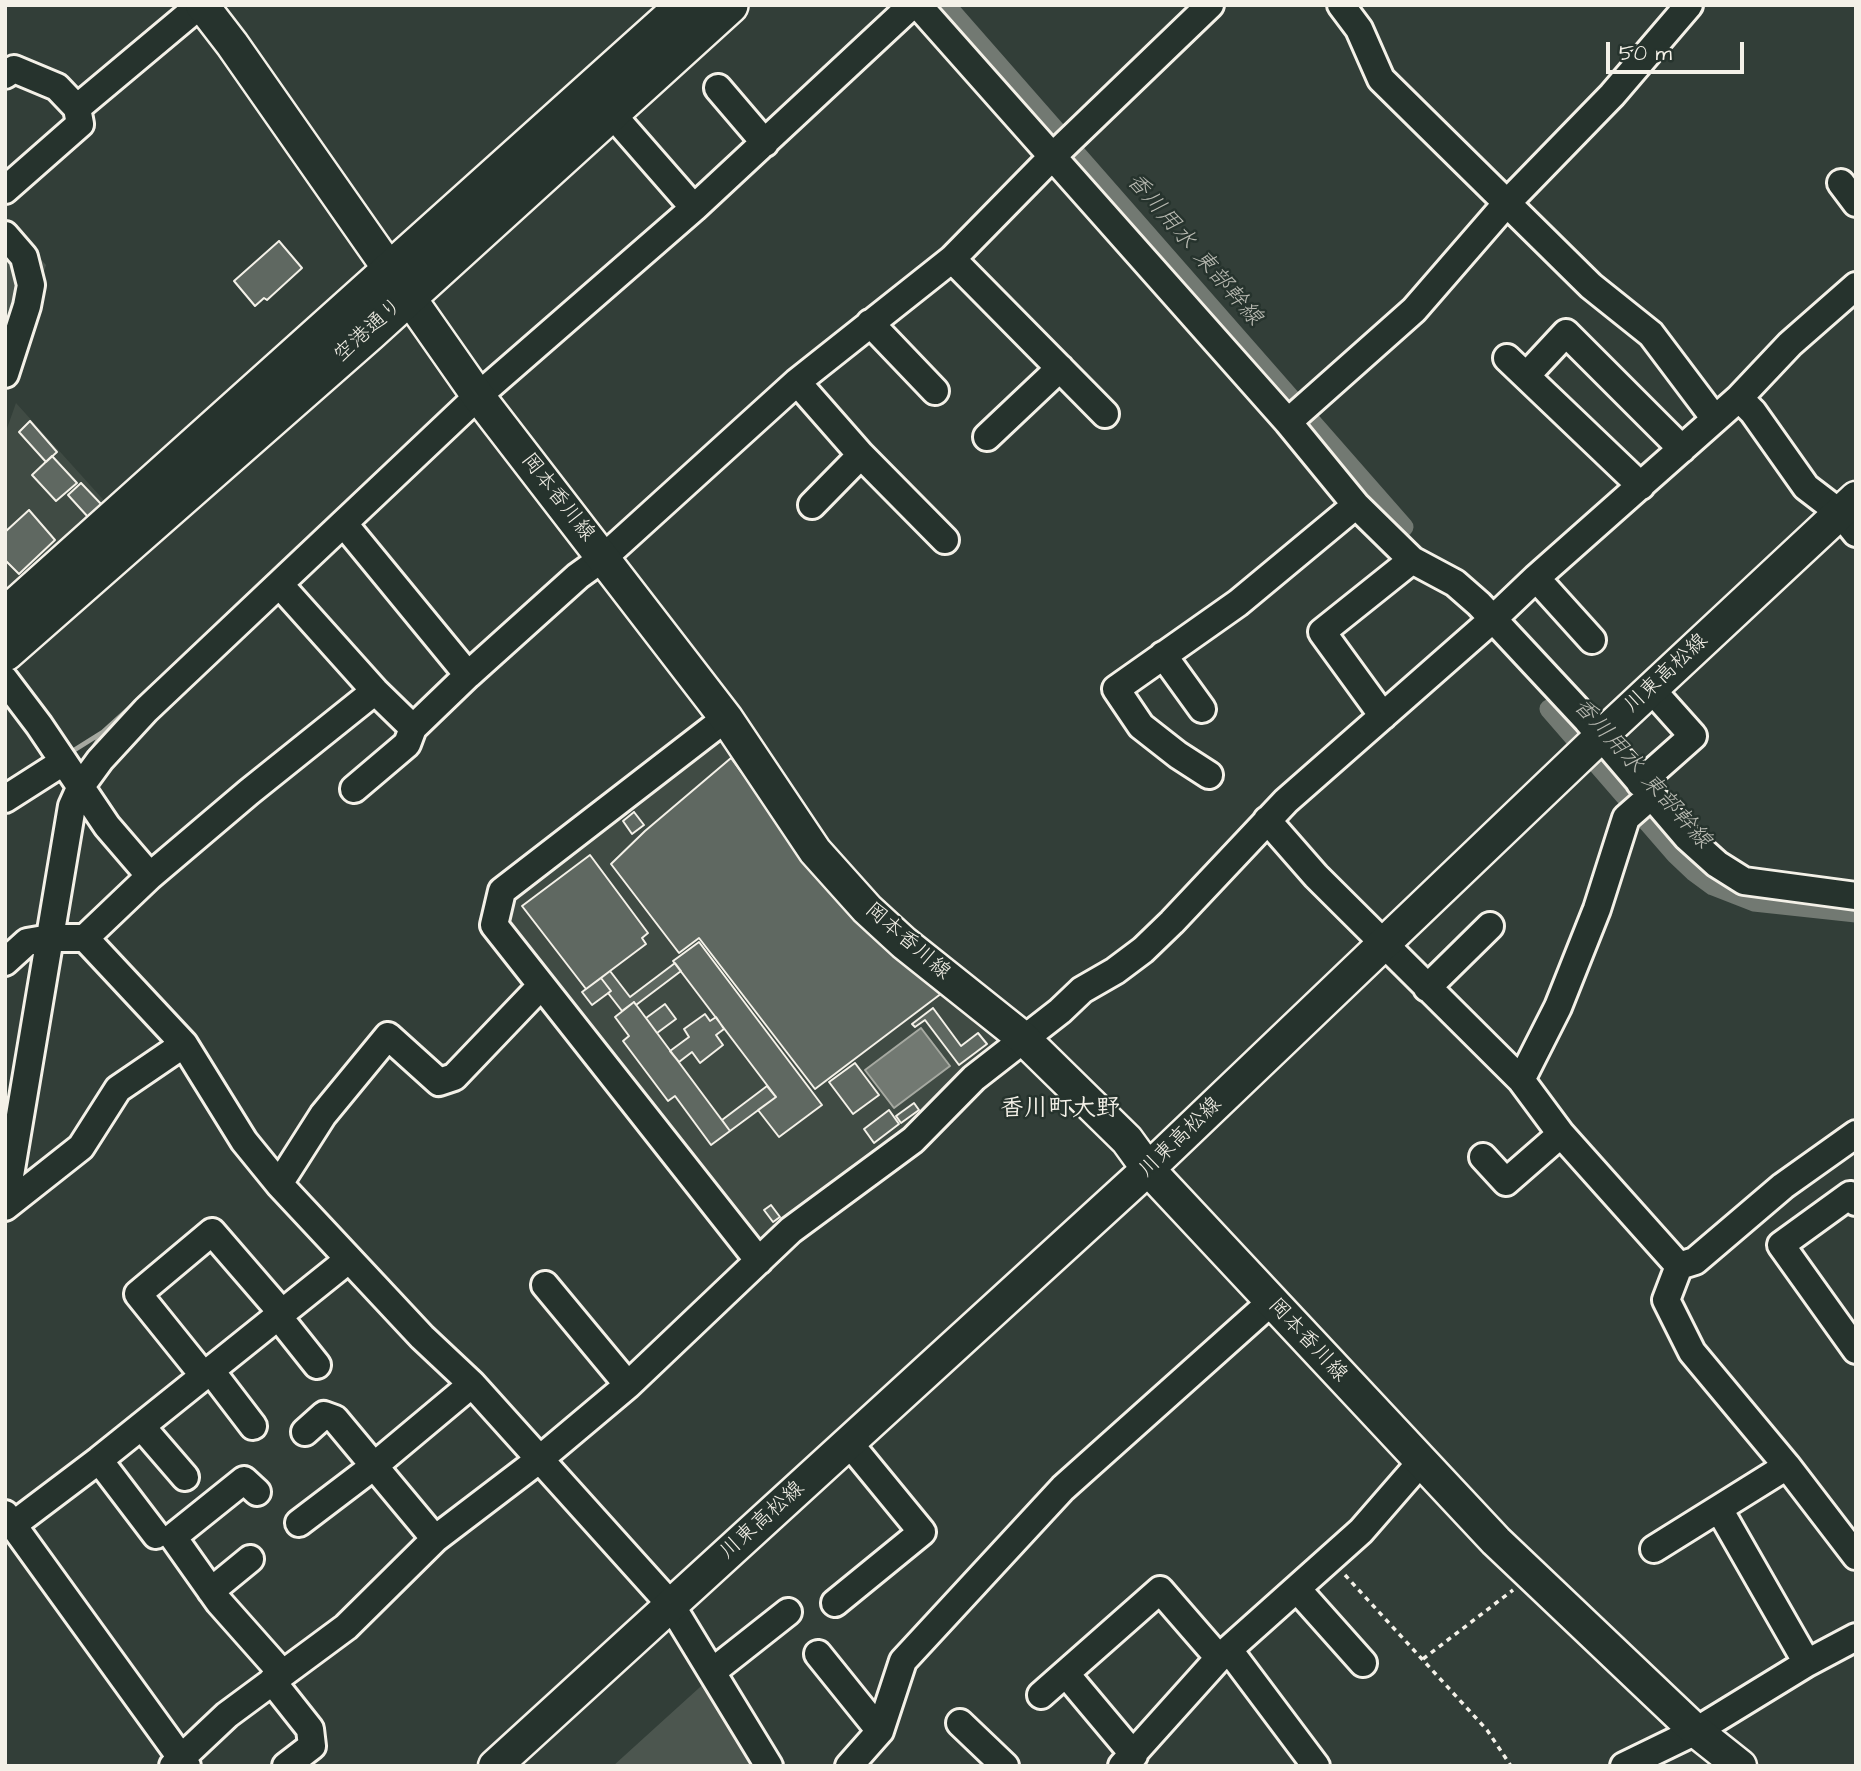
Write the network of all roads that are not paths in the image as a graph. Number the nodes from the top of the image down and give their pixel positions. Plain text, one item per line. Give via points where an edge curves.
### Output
1 (201, 5) edge
2 (686, 5) edge
3 (729, 5) edge
4 (912, 5) edge
5 (918, 5) edge
6 (1210, 5) edge
7 (1340, 5) edge
8 (1689, 5) edge
9 (5, 75) edge
10 (718, 88) dead end
11 (77, 108) junction
12 (611, 113) junction
13 (758, 136) junction
14 (1053, 156) junction
15 (5, 190) edge
16 (687, 201) junction
17 (1506, 204) junction
18 (5, 235) edge
19 (952, 259) junction
20 (398, 284) junction
21 (1856, 286) edge
22 (870, 323) junction
23 (1507, 358) dead end
24 (1060, 368) junction
25 (5, 374) edge
26 (1526, 376) junction
27 (797, 382) junction
28 (935, 391) dead end
29 (478, 397) junction
30 (1739, 398) junction
31 (1105, 414) dead end
32 (1715, 419) junction
33 (1288, 422) junction
34 (986, 437) dead end
35 (1682, 449) junction
36 (861, 455) junction
37 (1641, 486) junction
38 (812, 505) dead end
39 (1356, 505) junction
40 (1850, 515) edge
41 (344, 524) junction
42 (944, 540) dead end
43 (603, 558) junction
44 (1412, 560) junction
45 (1536, 578) junction
46 (280, 585) junction
47 (5, 617) edge
48 (1493, 619) junction
49 (1592, 640) dead end
50 (5, 652) edge
51 (1163, 655) junction
52 (468, 675) junction
53 (5, 680) edge
54 (1651, 689) junction
55 (375, 691) junction
56 (1202, 709) dead end
57 (1383, 716) junction
58 (726, 718) junction
59 (413, 727) junction
60 (1600, 737) junction
61 (63, 762) junction
62 (1209, 775) dead end
63 (80, 786) junction
64 (354, 789) dead end
65 (1647, 792) junction
66 (5, 799) edge
67 (1267, 820) junction
68 (150, 876) junction
69 (1856, 895) edge
70 (1490, 926) dead end
71 (50, 938) junction
72 (85, 938) junction
73 (1385, 943) junction
74 (5, 962) edge
75 (541, 986) junction
76 (1426, 988) junction
77 (1023, 1038) junction
78 (184, 1044) junction
79 (1521, 1080) junction
80 (1561, 1134) junction
81 (1856, 1134) edge
82 (1483, 1157) dead end
83 (1148, 1169) junction
84 (279, 1184) junction
85 (1856, 1202) edge
86 (5, 1206) edge
87 (348, 1260) junction
88 (759, 1261) junction
89 (1679, 1266) junction
90 (545, 1285) dead end
91 (1271, 1302) junction
92 (280, 1315) junction
93 (1856, 1350) edge
94 (317, 1365) dead end
95 (207, 1373) junction
96 (472, 1384) junction
97 (628, 1385) junction
98 (141, 1426) junction
99 (254, 1426) dead end
100 (305, 1432) dead end
101 (849, 1443) junction
102 (540, 1459) junction
103 (99, 1460) junction
104 (1421, 1462) junction
105 (374, 1466) junction
106 (1787, 1466) junction
107 (185, 1476) dead end
108 (257, 1492) dead end
109 (1719, 1509) junction
110 (9, 1519) edge
111 (299, 1523) dead end
112 (156, 1535) dead end
113 (435, 1539) junction
114 (1654, 1549) dead end
115 (1856, 1556) edge
116 (250, 1559) dead end
117 (1297, 1589) junction
118 (211, 1591) junction
119 (835, 1603) dead end
120 (671, 1605) junction
121 (788, 1612) dead end
122 (1856, 1637) edge
123 (818, 1654) dead end
124 (1224, 1654) junction
125 (1363, 1663) dead end
126 (1807, 1663) junction
127 (712, 1672) junction
128 (1066, 1674) junction
129 (277, 1677) junction
130 (1041, 1695) dead end
131 (960, 1723) dead end
132 (880, 1731) junction
133 (1696, 1731) junction
134 (1128, 1761) edge
135 (181, 1763) edge
136 (286, 1766) edge
137 (495, 1766) edge
138 (769, 1766) edge
139 (849, 1766) edge
140 (1005, 1766) edge
141 (1316, 1766) edge
142 (1625, 1766) edge
143 (1740, 1766) edge

1 - 11 street
1 - 20 main road, 岡本香川線
2 - 20 highway, 空港通り
3 - 12 highway, 空港通り
4 - 13 street
5 - 14 street
6 - 14 street
7 - 17 street via 1359,29 1381,79
8 - 17 street via 1612,95
9 - 11 street via 14,69 57,87
10 - 13 street
11 - 15 street via 80,124
12 - 16 street
12 - 20 highway, 空港通り
13 - 16 street
14 - 19 street
14 - 33 street
16 - 29 street
17 - 32 street via 1591,286 1651,334
17 - 33 street via 1414,310
18 - 25 street via 24,257 31,285
19 - 22 street
19 - 24 street
20 - 29 main road, 岡本香川線
20 - 47 highway, 空港通り
20 - 50 highway, 空港通り
21 - 30 street via 1790,344
22 - 27 street
22 - 28 street
23 - 26 street
24 - 31 street
24 - 34 street
26 - 35 street via 1566,333
26 - 37 street
27 - 36 street
27 - 43 street
29 - 41 street
29 - 43 main road, 岡本香川線
30 - 32 street
30 - 40 street via 1806,487
32 - 35 street
33 - 39 street
35 - 37 street
36 - 38 street
36 - 42 street
37 - 45 street
39 - 44 street
39 - 51 street via 1238,603
40 - 54 main road, 川東高松線
41 - 46 street
41 - 52 street
43 - 52 street
43 - 58 main road, 岡本香川線
44 - 48 street via 1455,583
44 - 57 street via 1322,632
45 - 48 street
45 - 49 street
46 - 55 street
46 - 63 street via 146,710
48 - 57 street
48 - 60 street
51 - 56 street
51 - 62 street via 1116,689 1141,726
52 - 59 street
53 - 61 street
54 - 60 main road, 川東高松線
54 - 65 street via 1693,736
55 - 59 street
55 - 68 street
57 - 67 street
58 - 75 street via 502,891 494,925
58 - 77 main road, 岡本香川線 via 815,851 867,909
59 - 64 street via 407,744
60 - 65 street
60 - 73 main road, 川東高松線
61 - 63 street
61 - 66 street
63 - 68 street
63 - 71 street via 72,806
65 - 69 street via 1687,837 1744,881
65 - 79 street via 1626,818 1568,982
67 - 73 street
67 - 77 street via 1143,950 1082,990
68 - 72 street
70 - 76 street
71 - 72 street
71 - 74 street via 27,942
71 - 86 street
72 - 78 street
73 - 76 street
73 - 83 main road, 川東高松線
75 - 84 street via 454,1077 439,1082 388,1036 323,1115
75 - 88 street
76 - 79 street
77 - 83 main road, 岡本香川線 via 1127,1140
77 - 88 street via 974,1078 913,1140 792,1230
78 - 84 street via 244,1141
78 - 86 street via 118,1090 81,1147
79 - 80 street
80 - 82 street via 1506,1182
80 - 89 street
81 - 89 street via 1783,1186 1695,1261
83 - 91 main road, 岡本香川線
83 - 101 main road, 川東高松線
84 - 87 street
85 - 93 street via 1850,1195 1781,1245
87 - 92 street
87 - 96 street
88 - 97 street
89 - 106 street via 1666,1300 1692,1352
90 - 97 street
91 - 104 main road, 岡本香川線
91 - 132 street via 1063,1488 903,1661
92 - 94 street
92 - 95 street
92 - 95 street via 212,1232 138,1294
95 - 98 street
95 - 99 street
96 - 102 street
96 - 105 street
97 - 102 street
98 - 103 street
98 - 107 street
100 - 105 street via 324,1415 335,1419
101 - 119 street via 922,1532
101 - 120 main road, 川東高松線
102 - 113 street
102 - 120 street
103 - 110 street
103 - 112 street
104 - 117 street via 1361,1531
104 - 133 main road, 岡本香川線 via 1532,1576
105 - 111 street
105 - 113 street
106 - 109 street
106 - 115 street
108 - 118 street via 244,1480 173,1537
109 - 114 street
109 - 126 street
110 - 135 street
113 - 129 street via 346,1626
116 - 118 street
117 - 124 street
117 - 125 street
118 - 129 street
120 - 127 street
120 - 137 main road, 川東高松線
121 - 127 street
122 - 126 street
123 - 132 street
124 - 128 street via 1160,1590
124 - 134 street
124 - 141 street
126 - 133 street
127 - 138 street
128 - 130 street
128 - 134 street
129 - 135 street via 227,1716
129 - 136 street via 310,1729 312,1745
131 - 140 street
132 - 139 street
133 - 142 street
133 - 143 main road, 岡本香川線

